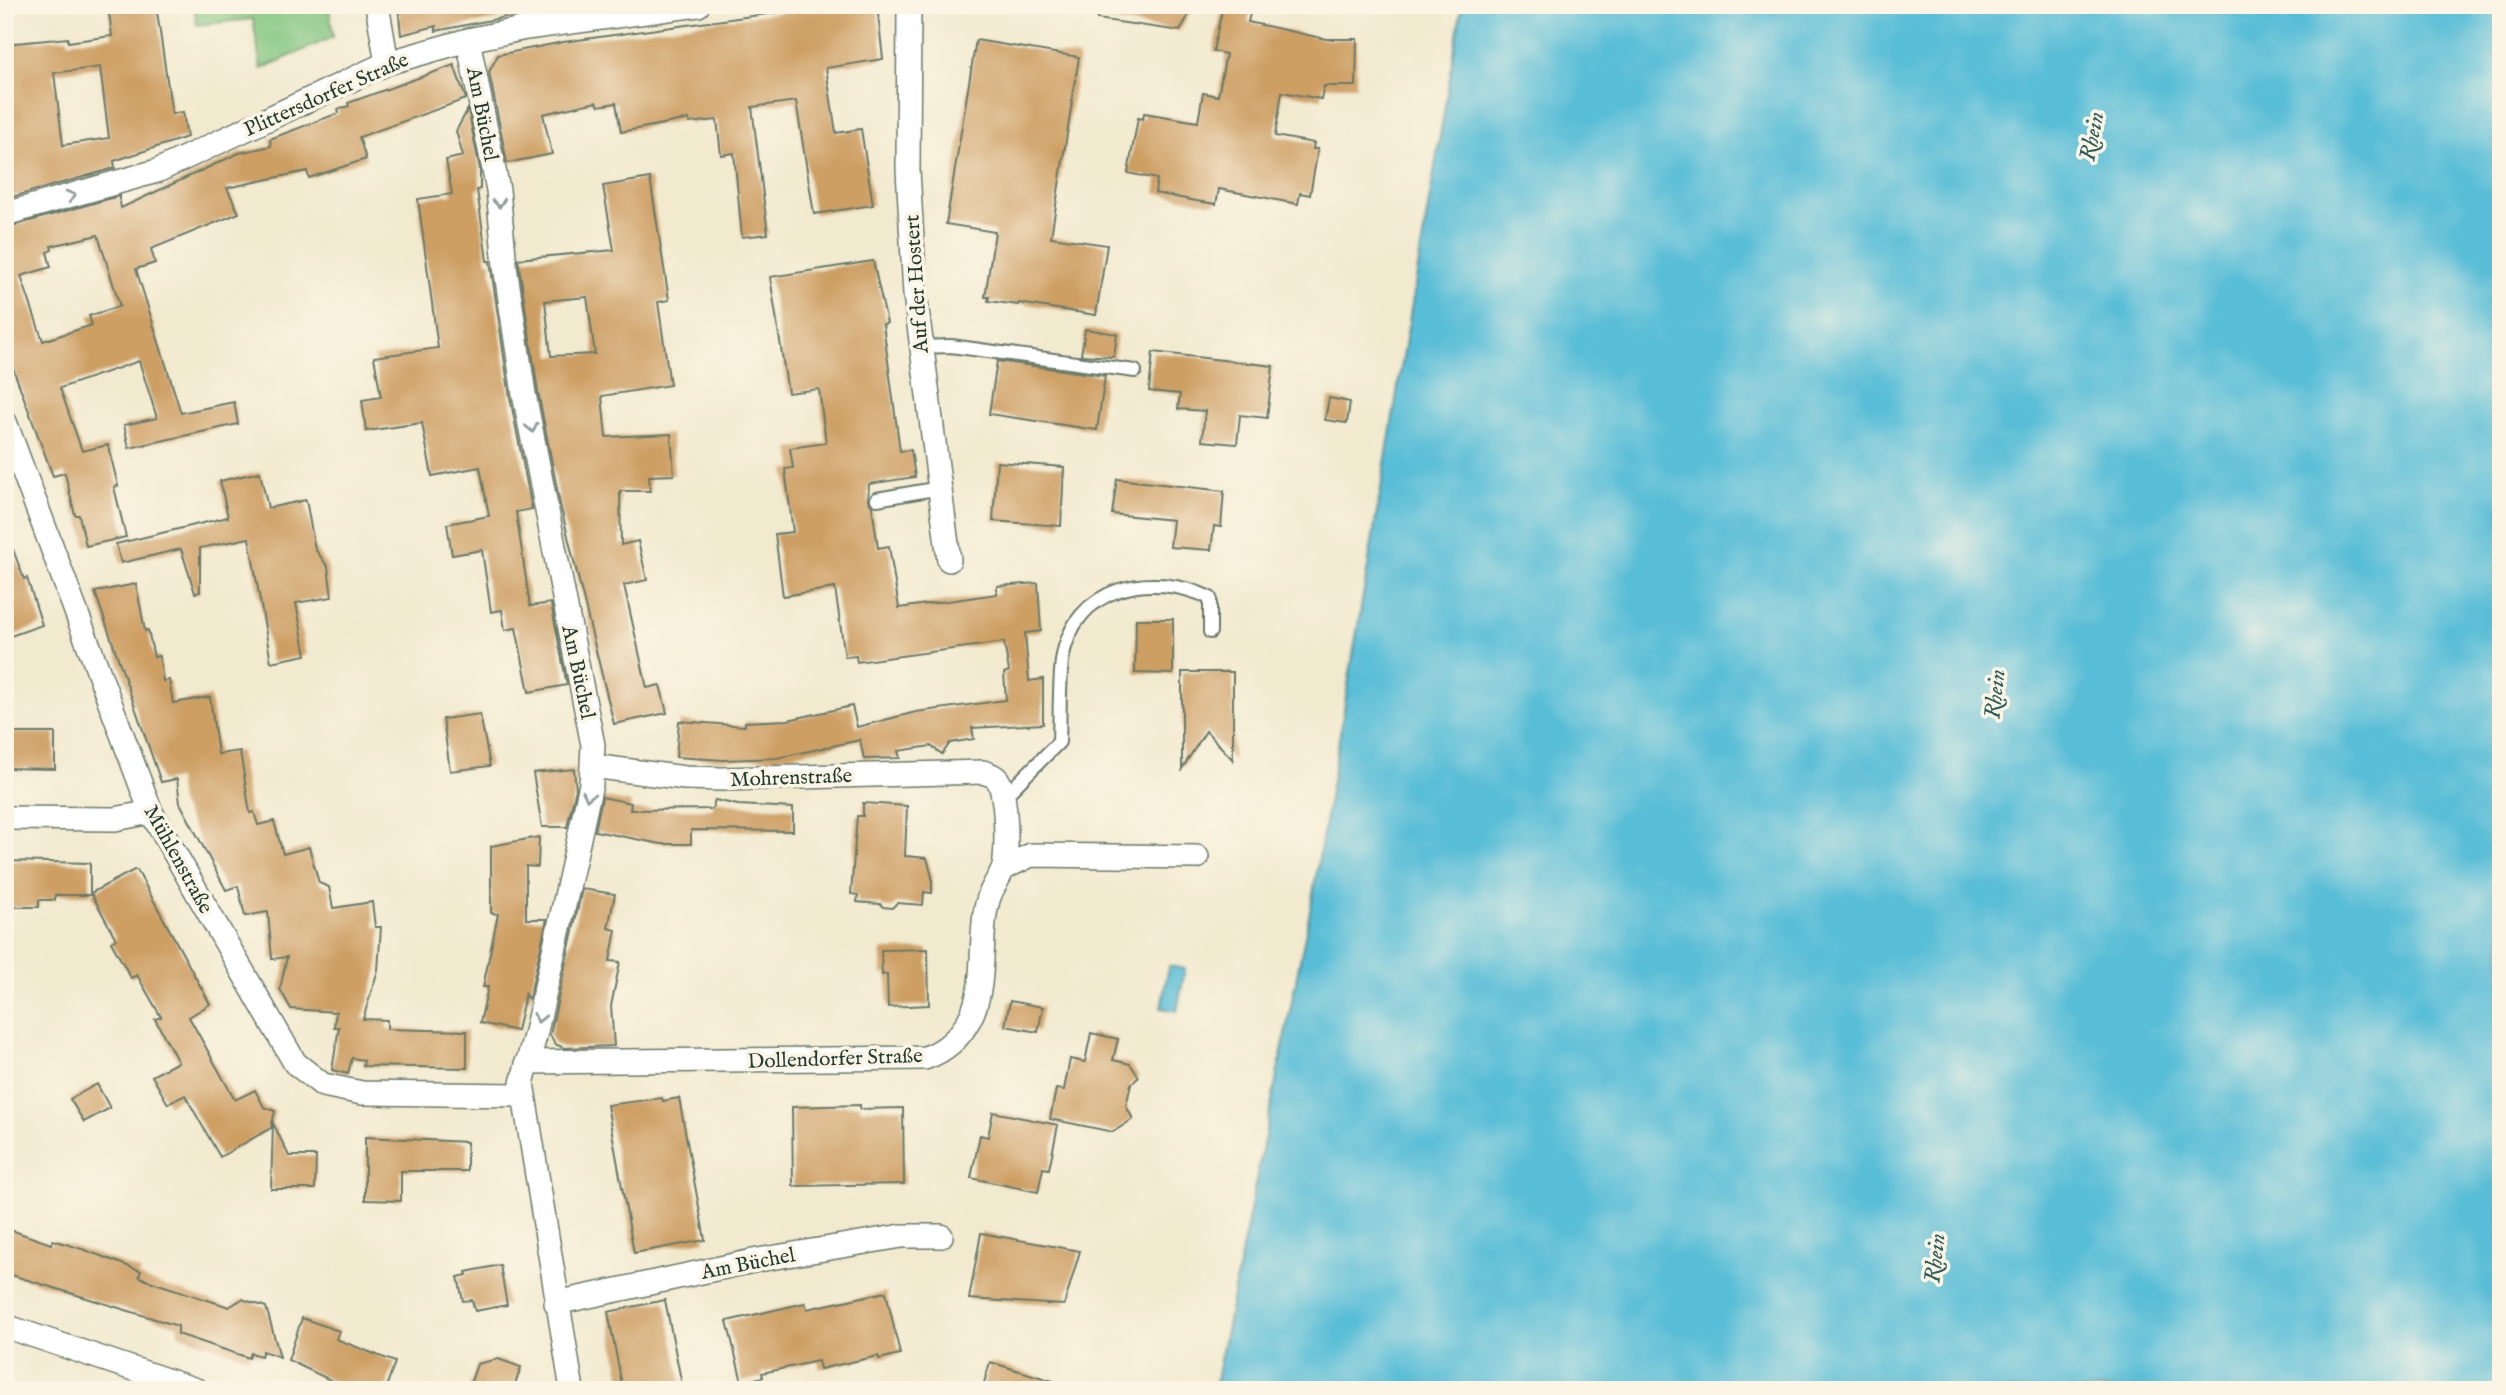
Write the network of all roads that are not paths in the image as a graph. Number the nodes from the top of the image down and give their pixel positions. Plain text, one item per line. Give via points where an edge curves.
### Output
1 (377, 5) edge
2 (698, 5) edge
3 (909, 5) edge
4 (468, 40) junction
5 (387, 63) junction
6 (5, 214) edge
7 (920, 347) junction
8 (1135, 370) dead end
9 (5, 422) edge
10 (940, 488) junction
11 (877, 499) dead end
12 (949, 560) dead end
13 (1210, 632) dead end
14 (592, 766) junction
15 (1005, 796) junction
16 (151, 812) junction
17 (5, 818) edge
18 (1197, 857) dead end
19 (1004, 867) junction
20 (527, 1062) junction
21 (522, 1095) junction
22 (941, 1236) dead end
23 (556, 1303) junction
24 (5, 1326) edge
25 (196, 1390) edge
26 (572, 1390) edge

1 - 5 street
2 - 4 street, Plittersdorfer Straße
3 - 7 street, Auf der Hostert via 908,170
4 - 5 street, Plittersdorfer Straße
4 -> 14 street, Am Büchel via 498,190 522,381 590,724
6 -> 5 street, Plittersdorfer Straße via 157,170
7 - 8 lane via 951,345
7 - 10 street, Auf der Hostert
9 - 16 street, Mühlenstraße
10 - 11 lane
10 - 12 street, Auf der Hostert
13 - 15 lane via 1210,598 1187,587 1147,583 1113,591 1086,610 1071,633 1063,659 1059,742
14 - 15 street, Mohrenstraße via 722,779 983,772 997,779
14 -> 20 street, Am Büchel
15 - 19 street, Dollendorfer Straße
16 - 17 street via 115,819
16 - 21 street, Mühlenstraße via 286,1050 313,1080 362,1093
18 - 19 street via 1031,855
19 - 20 street, Dollendorfer Straße via 988,896 974,1009 955,1040 937,1054 912,1059
20 - 21 street, Am Büchel
21 - 23 street, Am Büchel
22 - 23 street, Am Büchel via 902,1236 771,1258
23 - 26 street, Am Büchel
24 - 25 street

